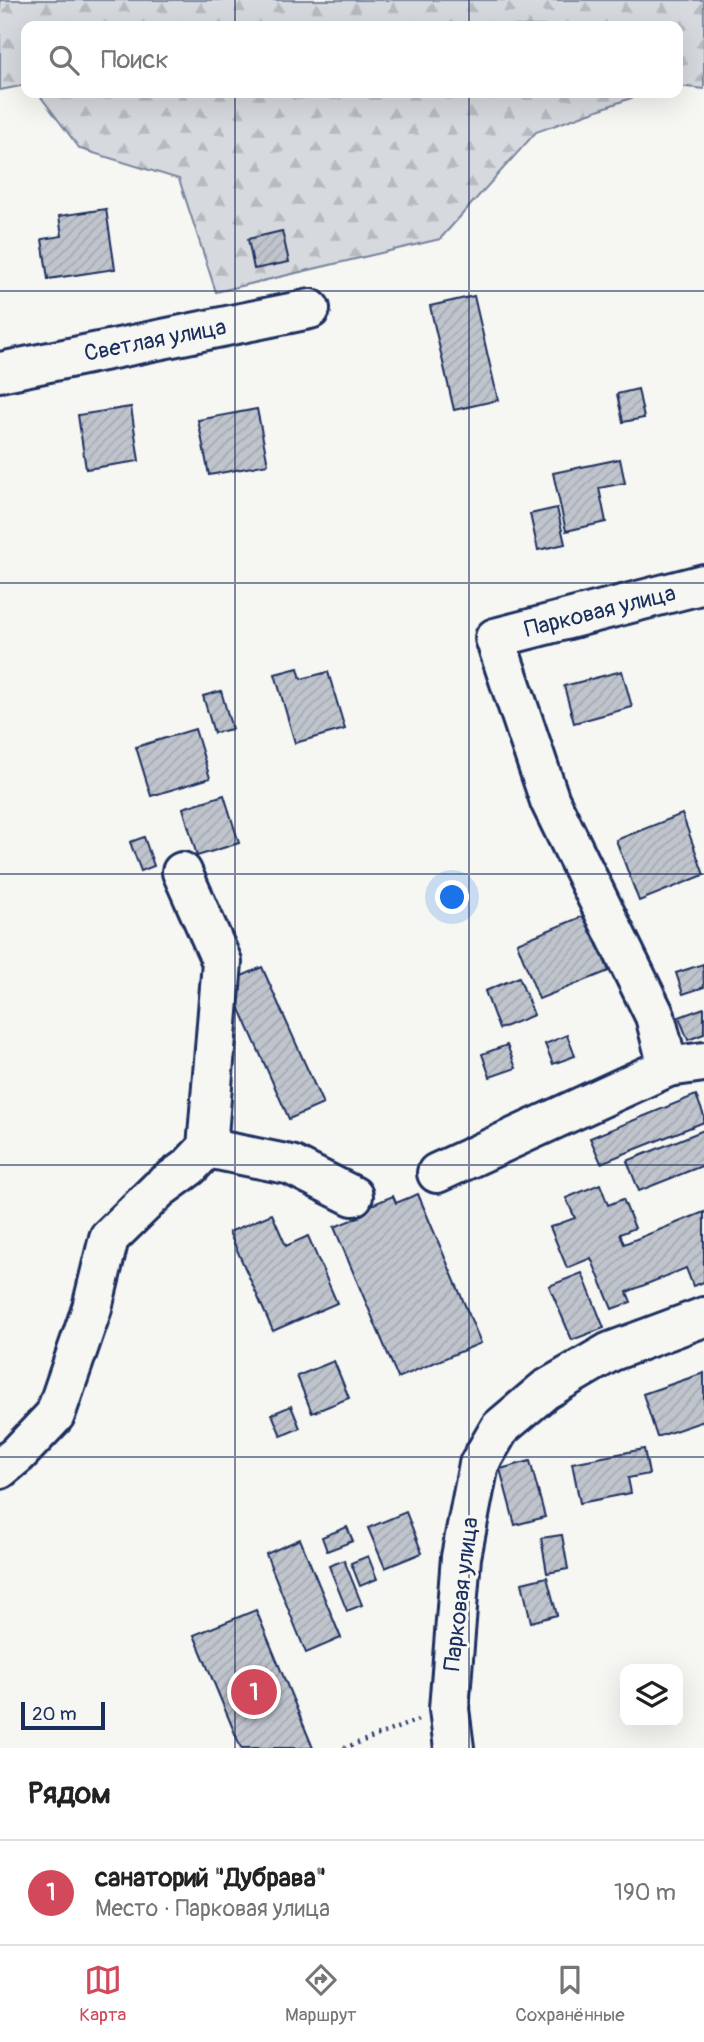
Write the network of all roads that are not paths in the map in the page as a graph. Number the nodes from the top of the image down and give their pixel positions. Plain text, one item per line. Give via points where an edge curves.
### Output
1 (310, 309) dead end
2 (0, 372) edge
3 (704, 584) edge
4 (182, 872) dead end
5 (686, 1065) edge
6 (206, 1148) junction
7 (437, 1173) dead end
8 (353, 1196) dead end
9 (704, 1317) edge
10 (0, 1469) edge
11 (454, 1748) edge

1 - 2 street, Светлая улица
3 - 5 street, Парковая улица via 495,638 550,801 656,1017
4 - 6 street via 222,962
5 - 7 street
6 - 8 street via 291,1166
6 - 10 street via 109,1238 92,1308 55,1415
9 - 11 street, Парковая улица via 610,1352 545,1390 500,1428 479,1464 461,1557 449,1709

